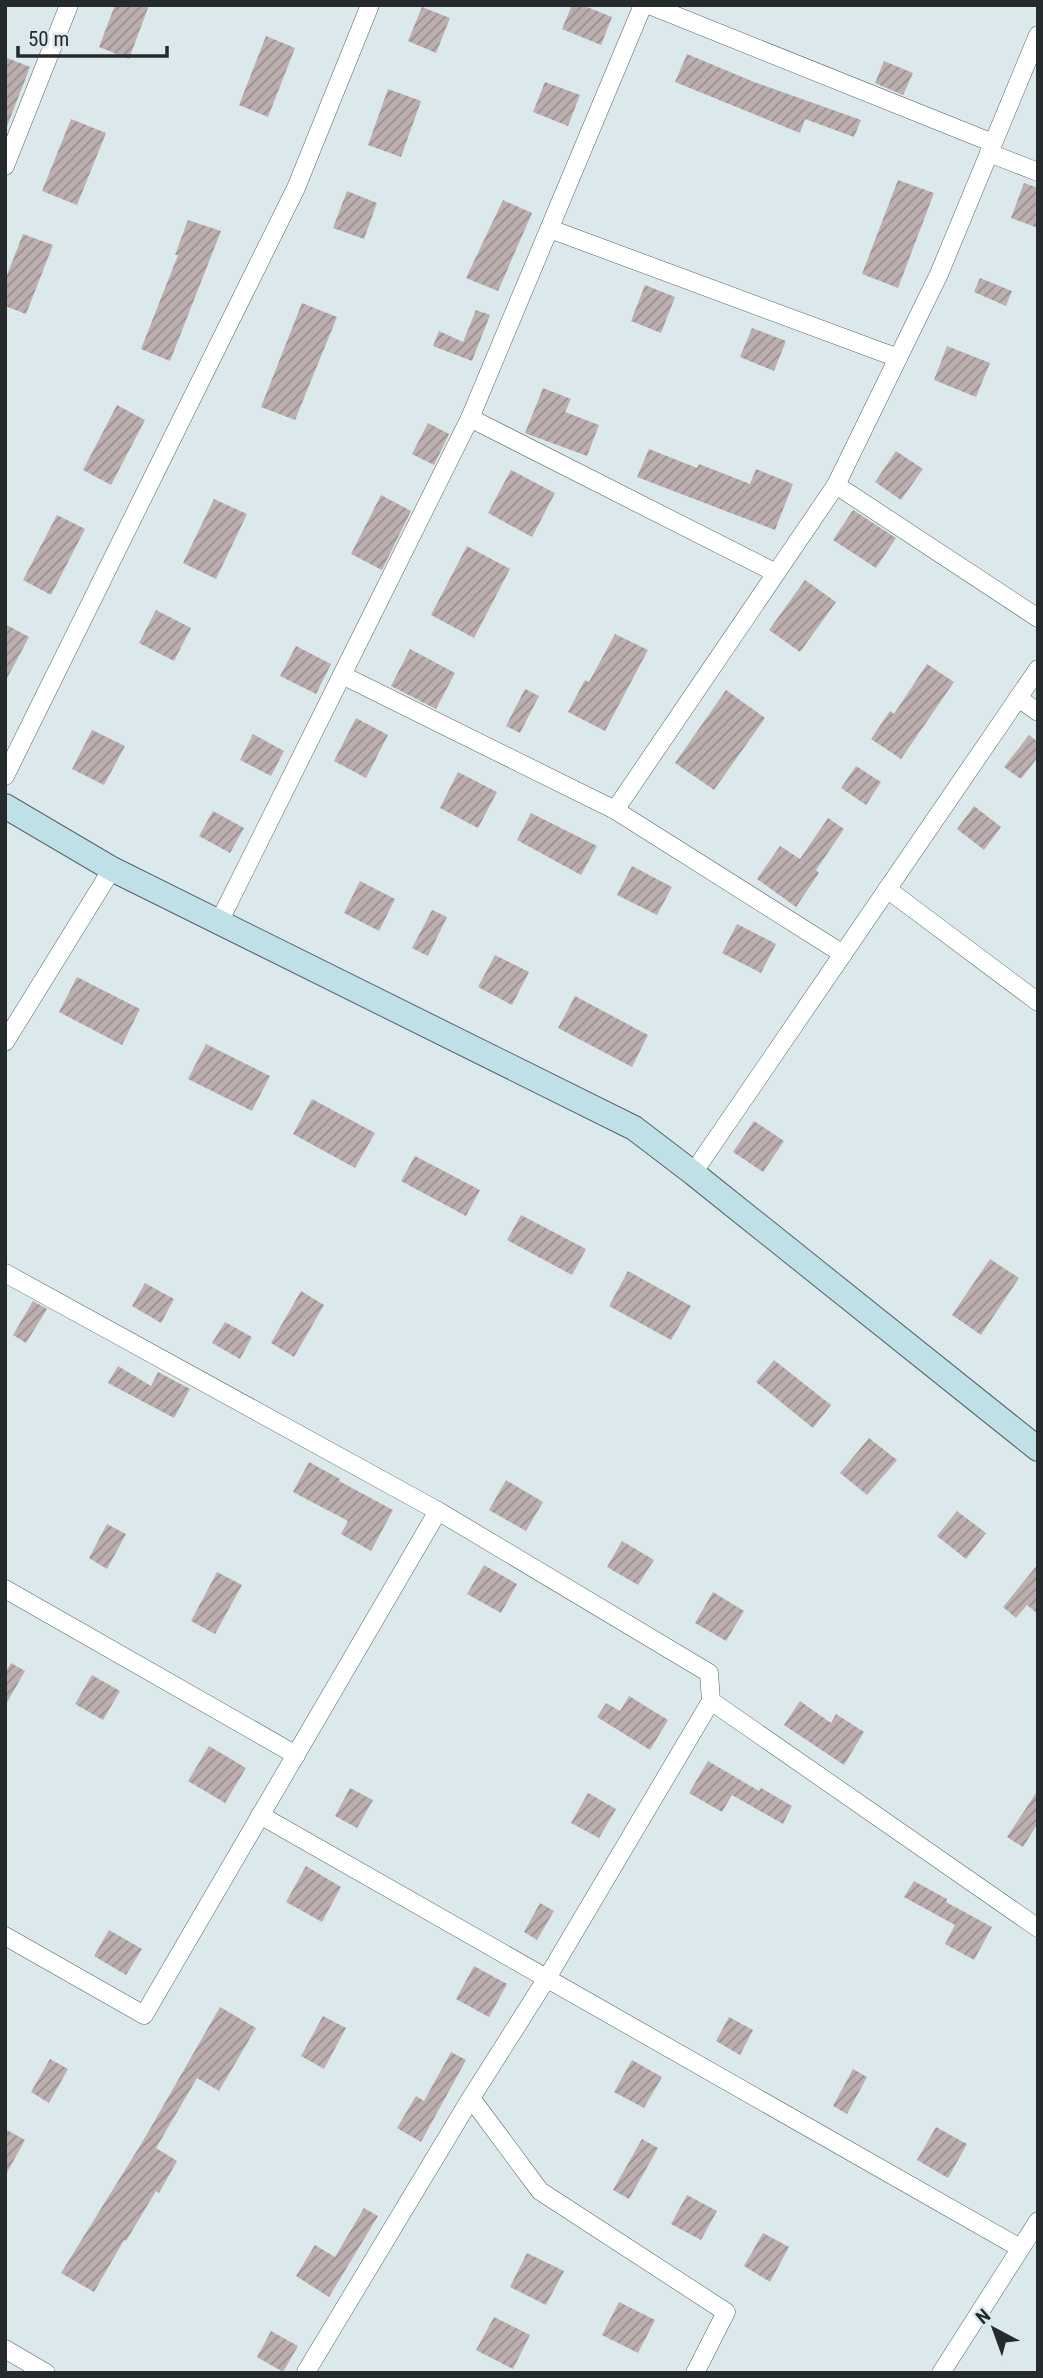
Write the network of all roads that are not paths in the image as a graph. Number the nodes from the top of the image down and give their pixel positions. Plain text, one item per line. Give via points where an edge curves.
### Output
1 (69, 5) edge
2 (370, 5) edge
3 (643, 5) edge
4 (649, 5) edge
5 (1038, 35) edge
6 (991, 148) junction
7 (5, 166) edge
8 (1038, 172) edge
9 (550, 229) junction
10 (898, 358) junction
11 (470, 418) junction
12 (836, 485) junction
13 (776, 573) junction
14 (1038, 618) edge
15 (1038, 669) edge
16 (342, 675) junction
17 (1018, 698) junction
18 (1038, 712) edge
19 (5, 776) edge
20 (5, 806) edge
21 (615, 810) junction
22 (112, 869) junction
23 (887, 889) junction
24 (219, 922) junction
25 (843, 954) junction
26 (1038, 1002) edge
27 (5, 1042) edge
28 (693, 1172) junction
29 (5, 1273) edge
30 (1038, 1449) edge
31 (438, 1511) junction
32 (5, 1589) edge
33 (711, 1700) junction
34 (296, 1755) junction
35 (260, 1815) junction
36 (1038, 1928) edge
37 (5, 1936) edge
38 (547, 1979) junction
39 (471, 2098) junction
40 (1038, 2221) edge
41 (1020, 2248) junction
42 (5, 2349) edge
43 (306, 2372) edge
44 (47, 2373) edge
45 (695, 2373) edge
46 (941, 2373) edge

1 - 7 street
2 - 19 street via 296,188
3 - 9 street
4 - 6 street
5 - 6 street
6 - 8 street
6 - 10 street
9 - 10 street
9 - 11 street
10 - 12 street
11 - 13 street
11 - 16 street
12 - 13 street
12 - 14 street
13 - 21 street
15 - 17 street
16 - 21 street
16 - 24 street
17 - 18 street
17 - 23 street
20 - 22 street
21 - 25 street
22 - 24 street
22 - 27 street
23 - 25 street
23 - 26 street
24 - 28 street via 634,1128
25 - 28 street
28 - 30 street
29 - 31 street
31 - 33 street via 709,1672
31 - 34 street
32 - 34 street
33 - 36 street
33 - 38 street
34 - 35 street
35 - 37 street via 144,2015
35 - 38 street
38 - 39 street
38 - 41 street
39 - 43 street
39 - 45 street via 540,2191 726,2312
40 - 41 street
41 - 46 street
42 - 44 street

